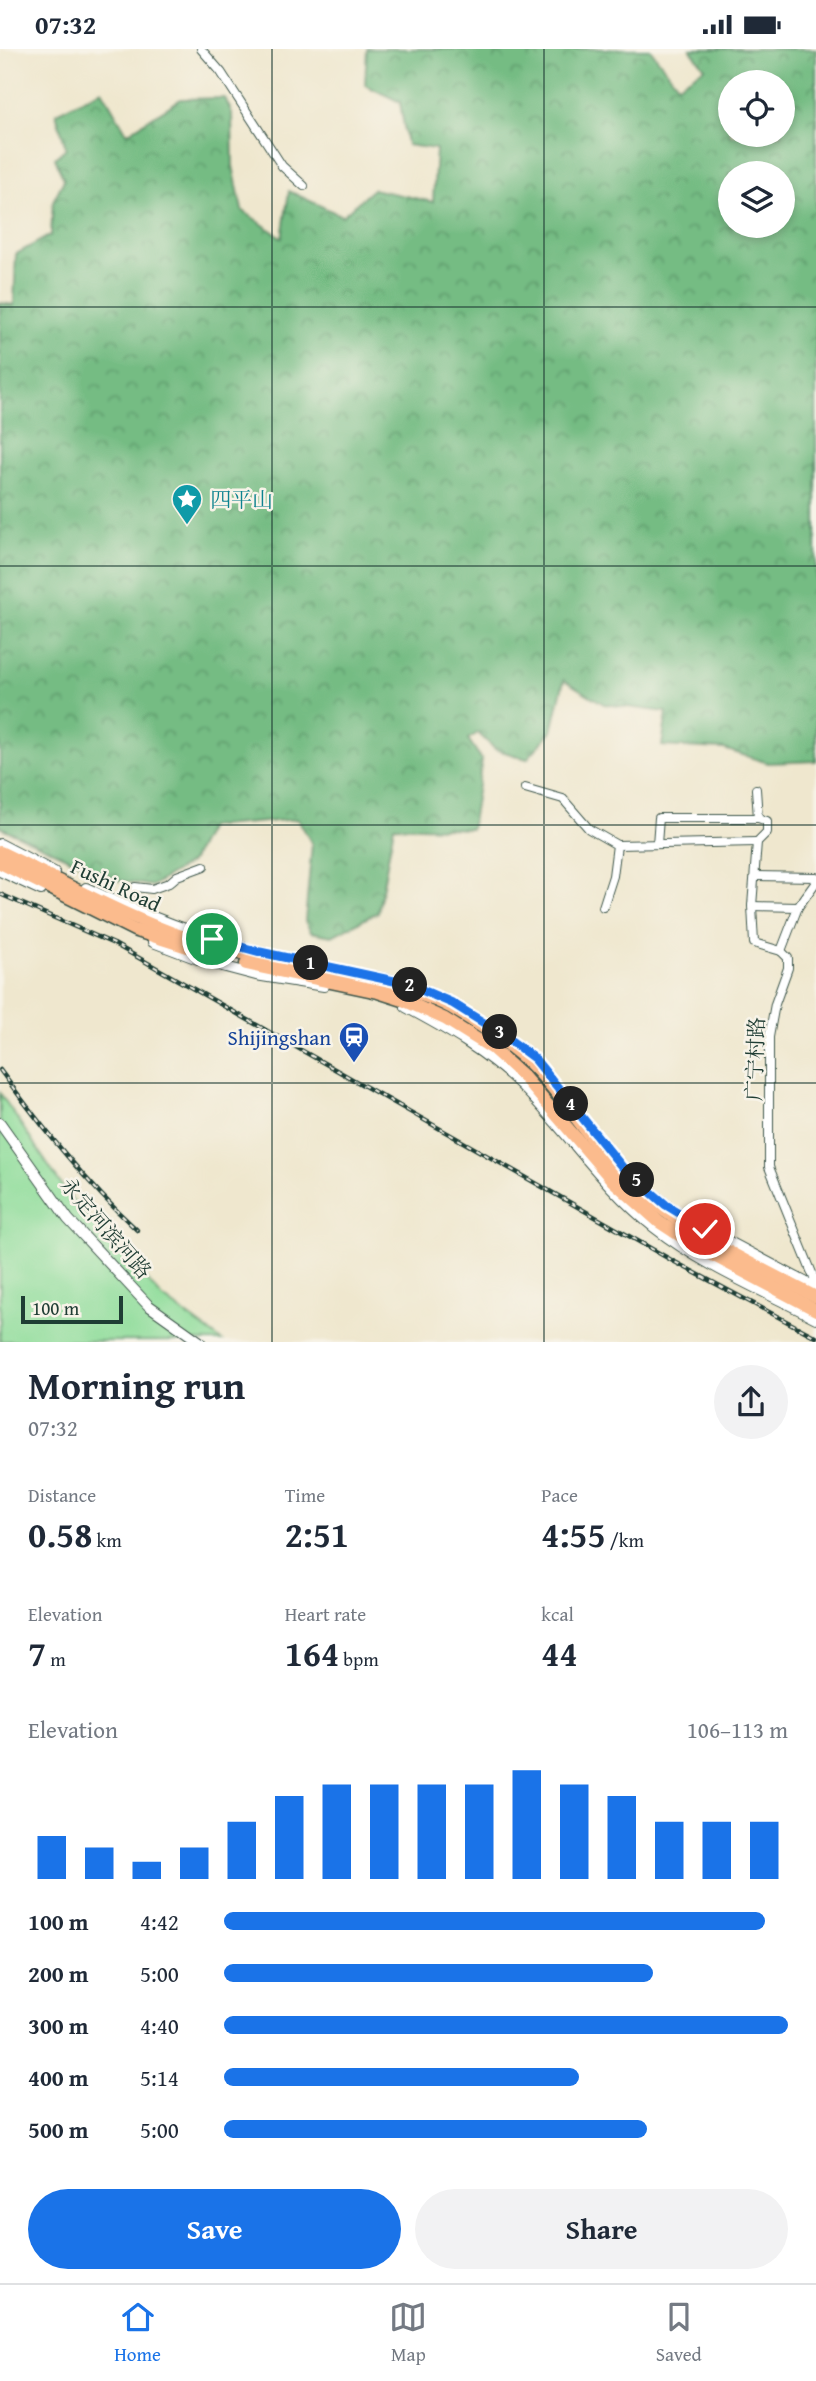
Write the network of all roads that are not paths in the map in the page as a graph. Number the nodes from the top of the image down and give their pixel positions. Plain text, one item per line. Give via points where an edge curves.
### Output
1 (201, 49) edge
2 (304, 186) dead end
3 (525, 788) dead end
4 (756, 789) dead end
5 (758, 818) junction
6 (757, 842) junction
7 (0, 844) edge
8 (657, 844) junction
9 (617, 845) junction
10 (0, 852) edge
11 (0, 863) edge
12 (204, 866) dead end
13 (0, 871) edge
14 (755, 876) junction
15 (816, 879) edge
16 (123, 905) junction
17 (603, 907) dead end
18 (752, 907) junction
19 (798, 907) junction
20 (782, 951) junction
21 (0, 1123) edge
22 (813, 1270) edge
23 (816, 1286) edge
24 (816, 1297) edge
25 (816, 1310) edge
26 (816, 1318) edge
27 (200, 1342) edge

1 - 2 street via 282,166
3 - 9 street via 563,799 589,829
4 - 5 street
5 - 6 street via 767,821 767,832
5 - 8 street via 659,818
6 - 8 street
6 - 14 street
7 - 16 street
8 - 9 street
9 - 17 street
10 - 24 highway, Fushi Road via 139,919 208,945 406,990 450,1007 530,1064 620,1173 663,1212 702,1238
11 - 25 highway, Fushi Road via 134,930 259,968 378,992 444,1019 493,1049 523,1076 612,1181 659,1222
12 - 16 street via 152,889 135,887
13 - 26 street via 203,961 382,998 444,1027 489,1056 521,1086 609,1187 655,1227 692,1252
14 - 15 street
14 - 18 street
15 - 19 street, 广宁村路
16 - 23 street via 212,939 408,984 452,1003 534,1058 623,1168 666,1205
18 - 19 street
18 - 20 street via 754,943
19 - 20 street, 广宁村路
20 - 22 street, 广宁村路 via 788,968 769,1037 769,1167
21 - 27 street, 永定河滨河路 via 68,1219 148,1305
22 - 23 street

